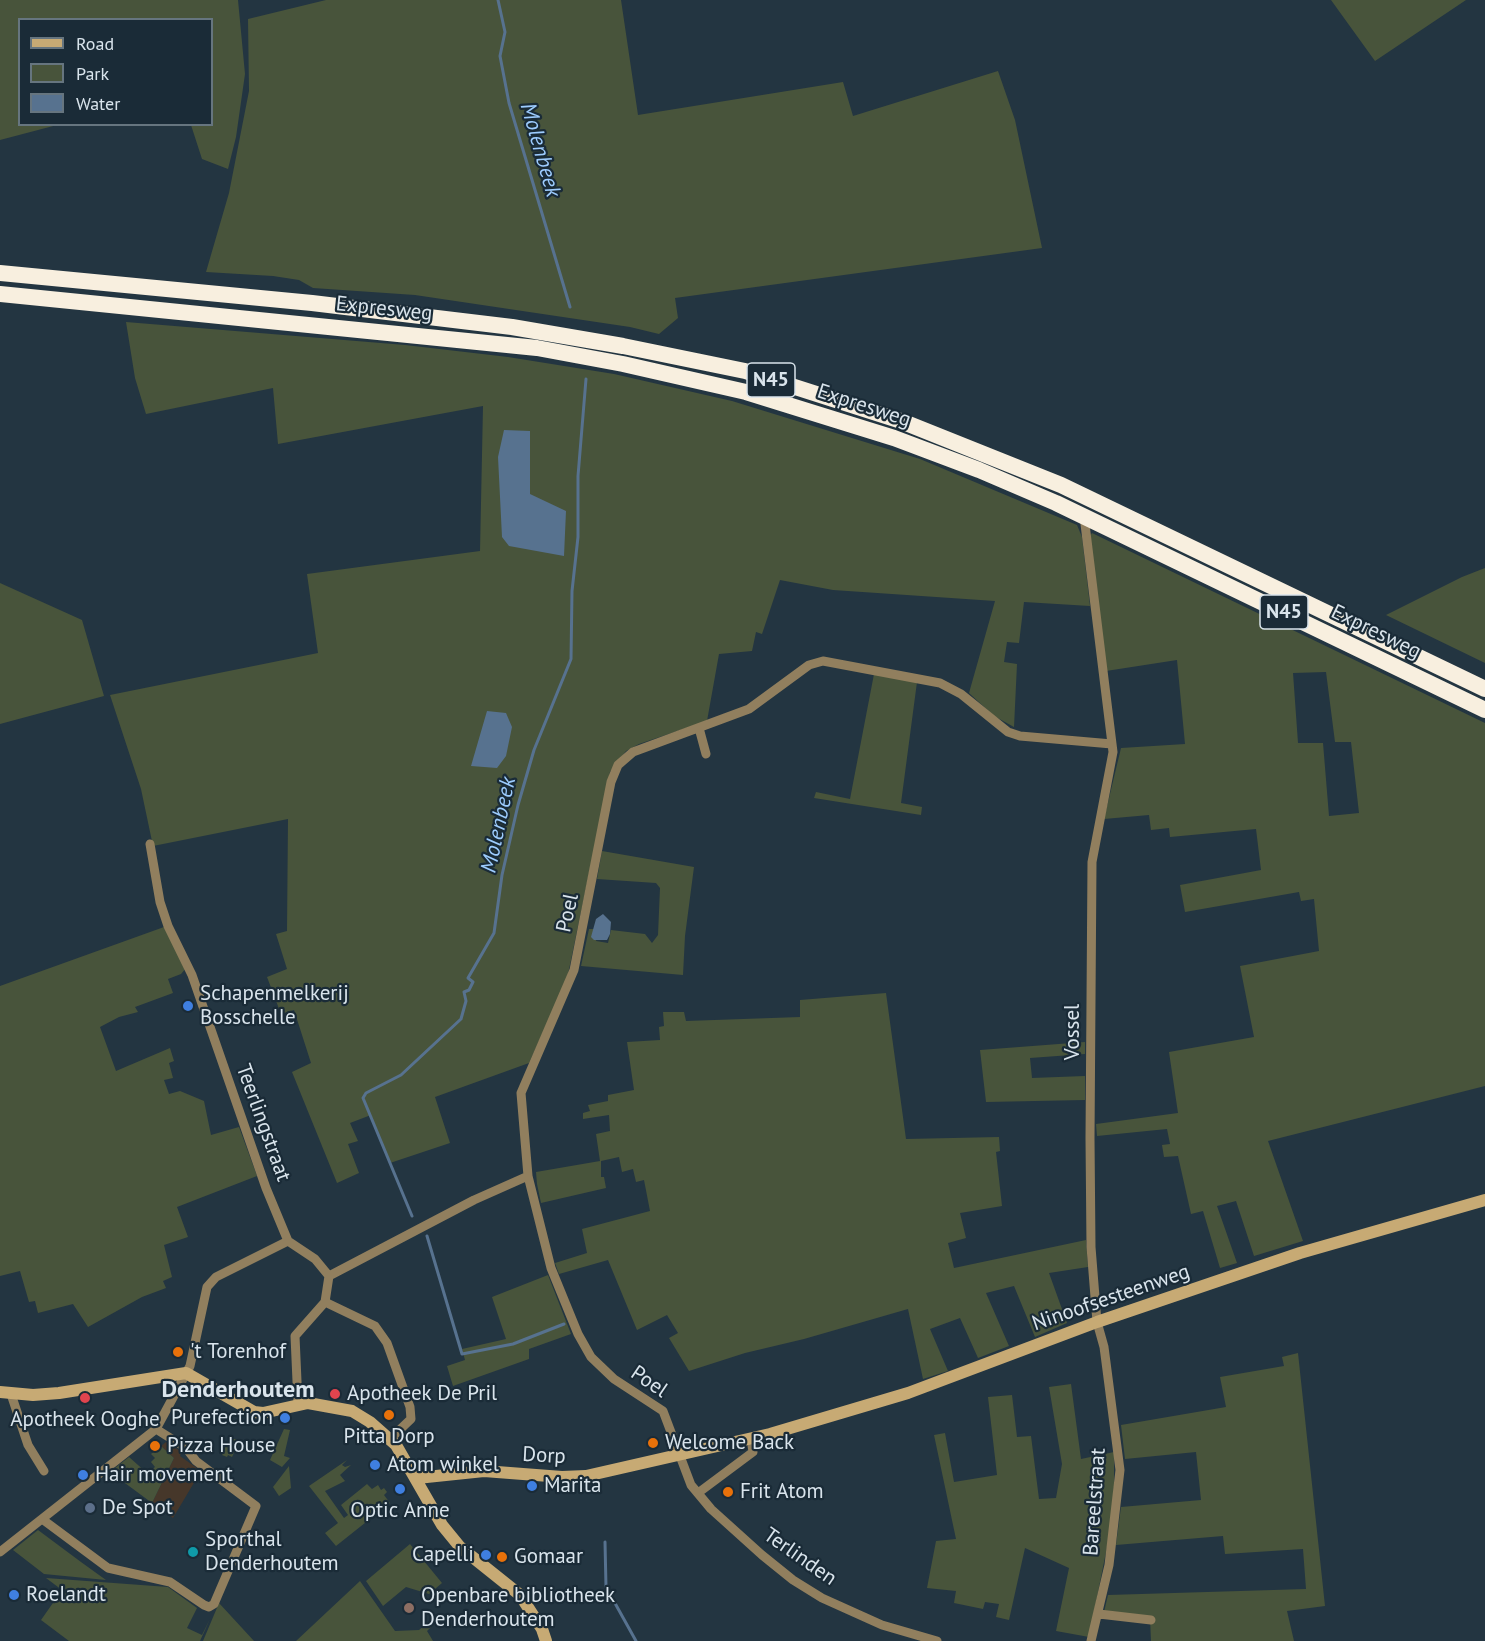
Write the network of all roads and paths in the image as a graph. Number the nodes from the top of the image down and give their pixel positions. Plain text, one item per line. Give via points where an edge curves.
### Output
1 (0, 273) edge
2 (0, 294) edge
3 (1083, 515) junction
4 (1485, 689) edge
5 (1485, 710) edge
6 (699, 728) junction
7 (1112, 744) junction
8 (706, 754) dead end
9 (150, 844) dead end
10 (528, 1176) junction
11 (1485, 1200) edge
12 (288, 1241) junction
13 (329, 1276) junction
14 (325, 1302) junction
15 (1097, 1322) junction
16 (186, 1373) junction
17 (6, 1393) edge
18 (298, 1404) junction
19 (156, 1429) junction
20 (751, 1438) junction
21 (390, 1439) junction
22 (680, 1455) junction
23 (44, 1471) dead end
24 (417, 1478) junction
25 (698, 1493) junction
26 (42, 1519) junction
27 (0, 1552) edge
28 (1099, 1614) junction
29 (1151, 1620) dead end
30 (546, 1641) edge
31 (937, 1641) edge
32 (1091, 1641) edge

1 - 4 highway, Expresweg / N45 via 512,327 746,371 901,421 1061,485
2 - 3 highway, Expresweg / N45 via 514,346 624,364 746,392 894,438
3 - 5 highway, Expresweg / N45
3 - 7 street, Vossel
6 - 7 street via 749,709 809,665 823,661 940,683 961,694 1008,732 1020,736
6 - 8 street
6 - 10 street, Poel via 633,752 618,765 610,782 574,970 521,1093
7 - 15 street, Vossel via 1113,763 1092,862 1091,1246
9 - 12 street, Teerlingstraat via 168,926 192,975
10 - 13 street
10 - 22 street, Poel via 551,1268 578,1334 591,1357 614,1379 663,1411
11 - 15 street, Ninoofsesteenweg via 1300,1253
12 - 13 street via 315,1259
12 - 16 street via 211,1281 203,1296
13 - 14 street
14 - 18 street via 295,1336
14 - 21 street via 375,1326 387,1343 411,1419
15 - 20 street, Ninoofsesteenweg via 908,1393
15 - 28 street, Bareelstraat via 1104,1347 1120,1470
16 - 17 street via 59,1393
16 - 18 street via 254,1412
16 - 19 street
17 - 23 street
18 - 21 street via 317,1403 352,1411
19 - 26 street
19 - 26 street via 186,1448 196,1461 256,1506 214,1604 204,1605 170,1582 108,1568
20 - 22 street, Ninoofsesteenweg
20 - 25 street via 753,1452
21 - 24 street
22 - 24 street, Dorp via 586,1476 484,1472
22 - 25 street, Terlinden via 686,1478
24 - 30 street via 442,1525 460,1547 520,1595
25 - 31 street, Terlinden via 735,1533 803,1586 882,1625
26 - 27 street
28 - 29 street
28 - 32 street, Bareelstraat

